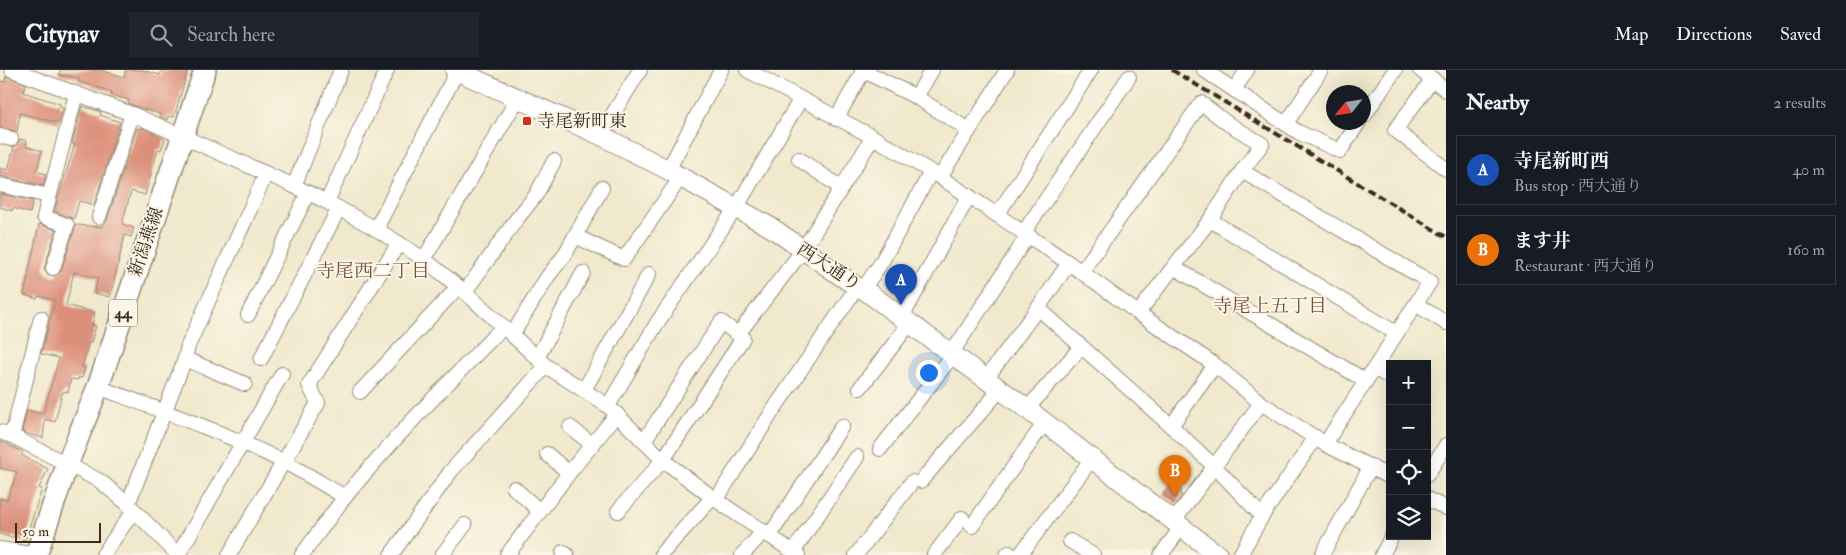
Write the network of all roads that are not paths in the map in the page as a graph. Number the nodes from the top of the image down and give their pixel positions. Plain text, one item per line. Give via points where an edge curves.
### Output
1 (12, 70) edge
2 (205, 70) edge
3 (341, 70) edge
4 (387, 70) edge
5 (640, 70) edge
6 (721, 70) edge
7 (747, 70) edge
8 (864, 70) edge
9 (932, 70) edge
10 (1007, 70) edge
11 (1091, 70) edge
12 (1204, 70) edge
13 (1247, 70) edge
14 (1321, 70) edge
15 (1394, 70) edge
16 (1420, 70) edge
17 (459, 71) edge
18 (36, 74) edge
19 (1129, 78) dead end
20 (1433, 79) junction
21 (1234, 90) junction
22 (1446, 90) edge
23 (76, 94) junction
24 (916, 97) junction
25 (518, 98) junction
26 (800, 100) junction
27 (1371, 105) edge
28 (132, 114) junction
29 (836, 118) junction
30 (1286, 124) junction
31 (969, 130) junction
32 (1354, 130) edge
33 (600, 135) junction
34 (182, 136) junction
35 (873, 136) junction
36 (799, 159) dead end
37 (554, 162) dead end
38 (1446, 169) edge
39 (1242, 171) junction
40 (266, 174) junction
41 (674, 174) junction
42 (935, 174) junction
43 (0, 185) edge
44 (294, 186) junction
45 (602, 188) dead end
46 (840, 188) junction
47 (308, 193) junction
48 (49, 196) junction
49 (969, 196) junction
50 (333, 205) junction
51 (736, 208) junction
52 (997, 215) junction
53 (99, 217) dead end
54 (1210, 220) junction
55 (376, 228) junction
56 (1026, 234) junction
57 (574, 236) junction
58 (399, 243) junction
59 (803, 250) junction
60 (424, 259) junction
61 (1069, 263) junction
62 (53, 268) dead end
63 (1175, 268) junction
64 (1082, 271) junction
65 (583, 273) dead end
66 (650, 274) dead end
67 (860, 288) junction
68 (461, 290) junction
69 (1417, 305) junction
70 (1038, 308) junction
71 (1138, 313) junction
72 (248, 315) dead end
73 (41, 318) dead end
74 (906, 320) junction
75 (1446, 323) edge
76 (507, 331) junction
77 (1396, 333) junction
78 (738, 334) junction
79 (1081, 348) junction
80 (953, 354) junction
81 (185, 359) junction
82 (261, 359) dead end
83 (542, 362) junction
84 (1216, 365) junction
85 (1375, 369) junction
86 (282, 374) dead end
87 (1386, 375) edge
88 (1366, 381) junction
89 (245, 384) dead end
90 (993, 385) junction
91 (98, 388) junction
92 (860, 388) dead end
93 (584, 390) junction
94 (360, 392) dead end
95 (1261, 403) junction
96 (1027, 409) junction
97 (612, 410) junction
98 (164, 411) junction
99 (1045, 422) junction
100 (842, 426) dead end
101 (1171, 426) junction
102 (570, 427) dead end
103 (6, 434) edge
104 (1320, 440) junction
105 (644, 441) junction
106 (243, 443) junction
107 (593, 445) junction
108 (1446, 445) edge
109 (880, 449) dead end
110 (547, 454) dead end
111 (857, 458) dead end
112 (663, 460) junction
113 (1091, 460) junction
114 (283, 462) junction
115 (67, 465) junction
116 (1371, 466) junction
117 (1215, 468) junction
118 (1431, 469) edge
119 (569, 473) junction
120 (1386, 475) edge
121 (514, 488) dead end
122 (345, 497) junction
123 (714, 499) junction
124 (1431, 501) edge
125 (131, 507) junction
126 (1446, 508) edge
127 (540, 511) junction
128 (618, 511) dead end
129 (1262, 516) junction
130 (1178, 524) junction
131 (465, 525) dead end
132 (767, 533) junction
133 (1390, 540) edge
134 (1070, 541) dead end
135 (0, 549) edge
136 (108, 553) edge
137 (662, 553) dead end
138 (796, 553) edge
139 (26, 554) edge
140 (178, 555) edge
141 (228, 555) edge
142 (302, 555) edge
143 (391, 555) edge
144 (442, 555) edge
145 (507, 555) edge
146 (742, 555) edge
147 (856, 555) edge
148 (934, 555) edge
149 (1006, 555) edge
150 (1012, 555) edge
151 (1020, 555) edge
152 (1093, 555) edge
153 (1161, 555) edge
154 (1218, 555) edge
155 (1240, 555) edge
156 (1322, 555) edge
157 (1382, 555) edge

1 - 18 street
2 - 34 main road, 新潟燕線 / 44
3 - 44 street
4 - 50 street
5 - 33 street
6 - 41 street
7 - 26 street
8 - 24 street
8 - 29 street
9 - 24 street
10 - 31 street
11 - 52 street
12 - 21 street
13 - 21 street
14 - 30 street
15 - 27 street
16 - 20 street
17 - 25 street, 西大通り
17 - 55 street
18 - 23 street
19 - 56 street
20 - 22 street
20 - 38 street via 1395,130
21 - 30 street
23 - 28 street
23 - 48 street
24 - 31 street
25 - 33 street, 西大通り
25 - 60 street
26 - 29 street
26 - 51 street
28 - 34 street
28 - 53 street
29 - 35 street
30 - 32 street via 1340,150
31 - 42 street
33 - 41 street, 西大通り
34 - 40 street
34 - 91 main road, 新潟燕線 / 44
35 - 42 street
35 - 46 street
36 - 46 street
37 - 68 street via 536,195
39 - 54 street
39 - 64 street via 1262,144 1227,123 1202,102
39 - 69 street via 1430,282
40 - 44 street
40 - 81 street
41 - 51 street, 西大通り
41 - 57 street via 624,259
42 - 49 street
42 - 67 street via 882,263
43 - 48 street
44 - 47 street
45 - 57 street
46 - 59 street
47 - 50 street
47 - 72 street
48 - 62 street via 44,217 67,225
49 - 52 street
49 - 74 street
50 - 55 street
50 - 82 street
51 - 59 street, 西大通り
51 - 97 street via 657,323
52 - 56 street
54 - 63 street
54 - 77 street
55 - 58 street
56 - 61 street
56 - 80 street
57 - 76 street
58 - 60 street
58 - 114 street via 308,385 318,403
59 - 67 street, 西大通り
59 - 78 street
60 - 68 street
61 - 64 street
61 - 70 street
63 - 71 street
63 - 88 street
64 - 71 street
65 - 83 street
66 - 93 street
67 - 74 street, 西大通り
67 - 123 street
68 - 76 street
68 - 94 street
69 - 75 street
69 - 77 street
70 - 79 street
70 - 90 street
71 - 84 street
73 - 103 street
74 - 80 street, 西大通り
74 - 92 street
76 - 83 street
76 - 122 street via 423,409
77 - 85 street
78 - 105 street via 721,322
78 - 112 street via 743,338
79 - 96 street
79 - 101 street
80 - 90 street, 西大通り
80 - 109 street
81 - 89 street
81 - 98 street
83 - 93 street
83 - 143 street via 451,471
84 - 95 street
84 - 101 street
85 - 87 street
85 - 88 street
86 - 106 street
88 - 104 street
90 - 96 street, 西大通り
90 - 147 street
91 - 98 street
91 - 115 main road, 新潟燕線 / 44
93 - 97 street
95 - 104 street
95 - 117 street
96 - 99 street, 西大通り
97 - 105 street
97 - 107 street
98 - 106 street
98 - 125 street
99 - 113 street, 西大通り
99 - 148 street via 967,522
100 - 132 street
101 - 117 street
102 - 107 street
103 - 115 street
104 - 116 street
104 - 129 street
105 - 112 street
106 - 114 street
106 - 140 street
107 - 119 street
108 - 118 street
110 - 119 street
111 - 138 street
112 - 123 street
112 - 128 street
113 - 130 street, 西大通り
113 - 151 street
114 - 122 street
114 - 141 street
115 - 125 street via 100,480
115 - 139 main road, 新潟燕線 / 44
116 - 120 street
116 - 156 street
117 - 129 street
117 - 130 street
119 - 127 street
121 - 127 street
122 - 142 street
123 - 132 street
123 - 137 street
124 - 126 street
125 - 136 street
125 - 140 street
127 - 145 street
129 - 155 street
130 - 153 street
130 - 154 street, 西大通り
131 - 144 street
132 - 138 street
132 - 146 street
133 - 157 street
134 - 152 street
135 - 139 street
149 - 150 street via 1008,552

